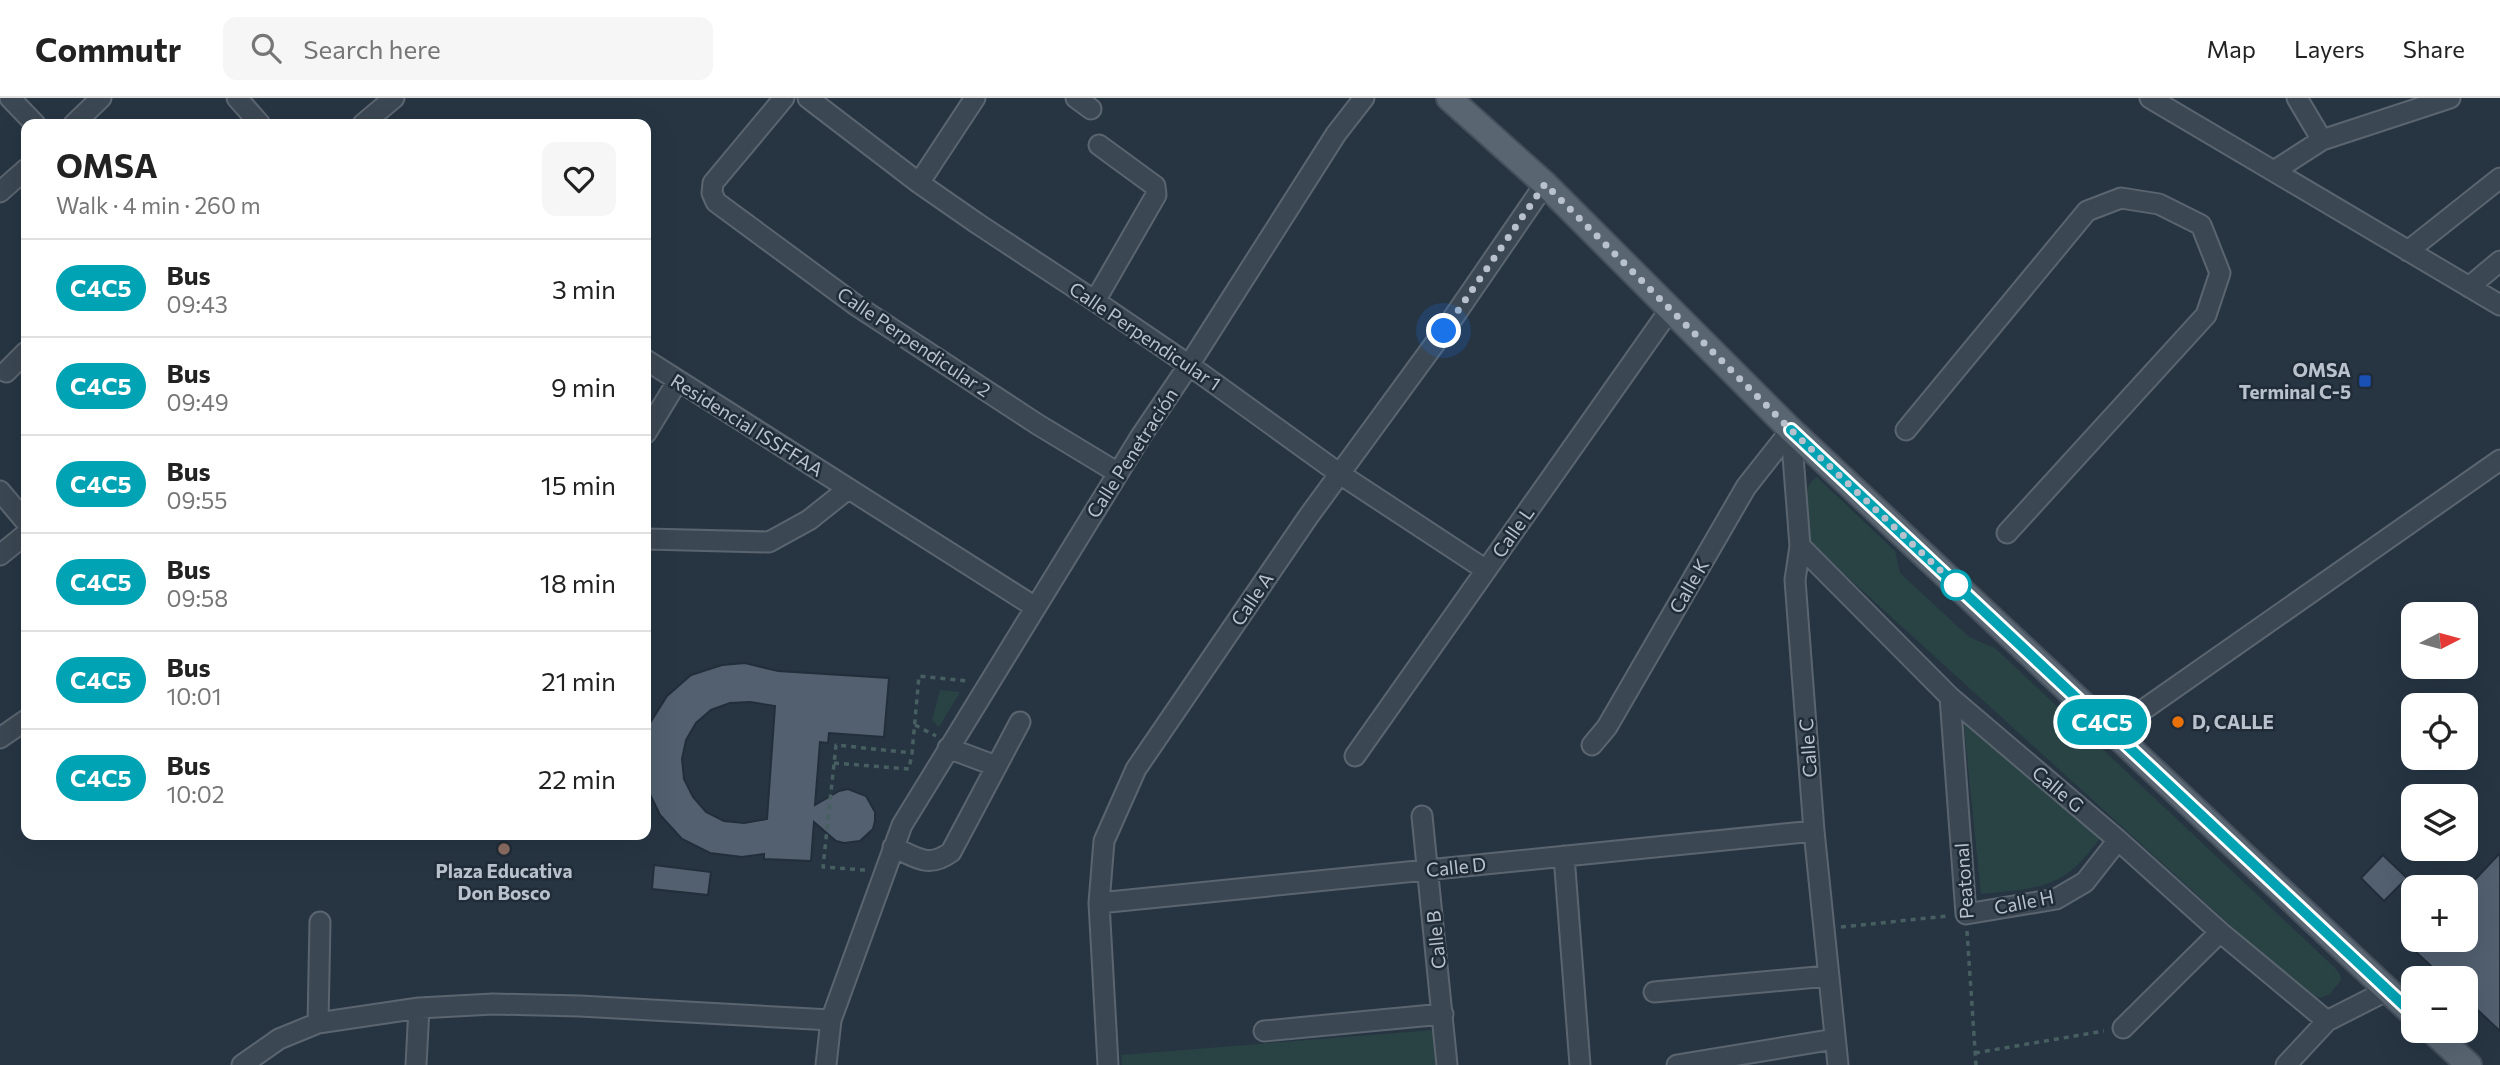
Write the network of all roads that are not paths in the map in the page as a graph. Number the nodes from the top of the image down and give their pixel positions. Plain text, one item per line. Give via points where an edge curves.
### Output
1 (10, 98) edge
2 (101, 98) edge
3 (237, 98) edge
4 (394, 98) edge
5 (808, 98) edge
6 (975, 98) edge
7 (1364, 98) edge
8 (1449, 98) edge
9 (2150, 98) edge
10 (2297, 98) edge
11 (2450, 98) edge
12 (776, 101) edge
13 (2406, 105) edge
14 (30, 119) edge
15 (79, 119) edge
16 (256, 119) edge
17 (369, 119) edge
18 (2322, 140) junction
19 (1099, 145) dead end
20 (2274, 171) junction
21 (21, 173) edge
22 (919, 183) junction
23 (1545, 184) junction
24 (2497, 186) edge
25 (0, 192) edge
26 (2408, 251) junction
27 (2500, 261) edge
28 (2469, 287) junction
29 (1095, 301) junction
30 (2500, 305) edge
31 (1671, 308) junction
32 (21, 357) edge
33 (651, 364) edge
34 (1189, 365) junction
35 (5, 372) dead end
36 (677, 382) junction
37 (651, 425) edge
38 (1791, 430) junction
39 (1906, 430) dead end
40 (2500, 460) edge
41 (1118, 473) junction
42 (1340, 474) junction
43 (848, 489) junction
44 (0, 491) edge
45 (21, 516) edge
46 (2007, 533) dead end
47 (21, 538) edge
48 (651, 539) edge
49 (1800, 546) junction
50 (0, 555) edge
51 (1486, 570) junction
52 (1035, 607) junction
53 (1950, 697) junction
54 (1020, 722) dead end
55 (21, 723) edge
56 (2113, 732) junction
57 (0, 738) edge
58 (1592, 745) dead end
59 (949, 746) junction
60 (1355, 756) dead end
61 (996, 766) junction
62 (1422, 816) dead end
63 (1814, 831) junction
64 (2118, 840) junction
65 (893, 847) junction
66 (1564, 856) junction
67 (1429, 870) junction
68 (1099, 904) junction
69 (1966, 914) joint
70 (320, 922) dead end
71 (2221, 932) junction
72 (1828, 976) junction
73 (2388, 990) junction
74 (1654, 992) dead end
75 (2401, 1002) edge
76 (419, 1008) junction
77 (1443, 1014) junction
78 (831, 1020) junction
79 (2327, 1021) junction
80 (318, 1023) junction
81 (2123, 1028) road end
82 (1264, 1031) dead end
83 (1835, 1040) junction
84 (2445, 1043) edge
85 (242, 1065) edge
86 (416, 1065) edge
87 (826, 1065) edge
88 (1108, 1065) edge
89 (1447, 1065) edge
90 (1580, 1065) edge
91 (1677, 1065) edge
92 (1838, 1065) edge
93 (2286, 1065) edge
94 (2469, 1065) edge

1 - 14 street
2 - 15 street
3 - 16 street
4 - 17 street
5 - 22 street, Calle Perpendicular 1
6 - 22 street
7 - 34 street, Calle Penetración via 1336,134
8 - 23 main road
9 - 20 street
10 - 18 street
11 - 13 street
12 - 41 street, Calle Perpendicular 2 via 712,183 716,202 857,306
13 - 18 street
18 - 20 street
19 - 29 street via 1155,186 1156,195
20 - 26 street
21 - 25 street
22 - 29 street, Calle Perpendicular 1
23 - 31 main road
23 - 42 street, Calle A
24 - 26 street
26 - 28 street
27 - 28 street
28 - 30 street
29 - 34 street, Calle Perpendicular 1
31 - 38 main road
31 - 51 street, Calle L
32 - 35 street
33 - 36 street, Residencial ISSFFAA
34 - 41 street, Calle Penetración
34 - 42 street, Calle Perpendicular 1
36 - 37 street
36 - 43 street, Residencial ISSFFAA
38 - 49 street, Calle C
38 - 56 main road
38 - 58 street, Calle K via 1746,487 1607,727
39 - 46 street via 2087,211 2121,198 2159,204 2200,225 2220,273 2206,315
40 - 56 street
41 - 52 street, Calle Penetración
42 - 51 street, Calle Perpendicular 1
42 - 68 street, Calle A via 1136,769 1104,841
43 - 48 street, Residencial ISSFFAA via 809,520 769,542
43 - 52 street, Residencial ISSFFAA
44 - 45 street
47 - 50 street
49 - 53 street, Calle G
49 - 63 street, Calle C via 1795,580
51 - 60 street, Calle L
52 - 59 street, Calle Penetración
53 - 64 street, Calle G
53 - 69 street, Peatonal
54 - 61 street
55 - 57 street
56 - 73 main road
59 - 61 street
59 - 65 street, Calle Penetración
61 - 65 street via 951,852 928,862
62 - 67 street, Calle B
63 - 66 street, Calle D
63 - 72 street, Calle C
64 - 69 street, Calle H via 2085,882 2056,899
64 - 71 street, Calle G
65 - 78 street, Calle Penetración
66 - 67 street, Calle D
66 - 90 street
67 - 68 street, Calle D
67 - 77 street, Calle B
68 - 88 street, Calle A
70 - 80 street
71 - 79 street, Calle G
71 - 81 street
72 - 74 street
72 - 83 street, Calle C
73 - 75 main road
73 - 79 street
76 - 78 street via 580,1006
76 - 80 street
76 - 86 street
77 - 82 street
77 - 89 street, Calle B
78 - 87 street, Calle Penetración
79 - 93 street
80 - 85 street via 279,1039
83 - 91 street
83 - 92 street, Calle C
84 - 94 main road

